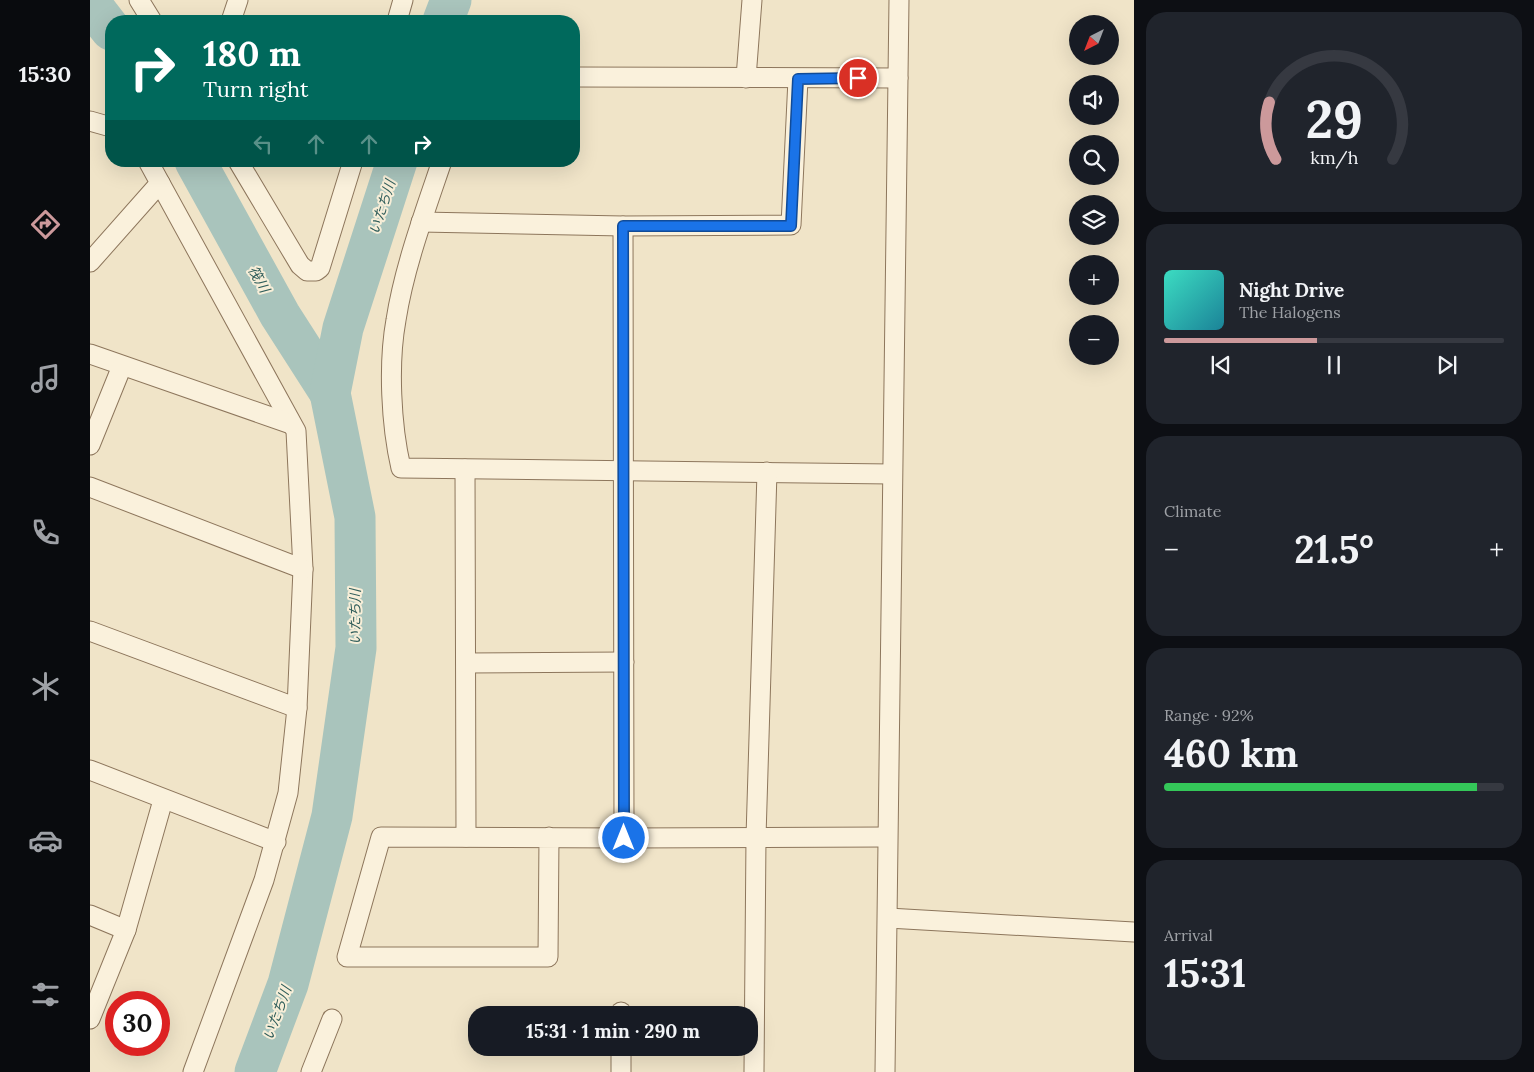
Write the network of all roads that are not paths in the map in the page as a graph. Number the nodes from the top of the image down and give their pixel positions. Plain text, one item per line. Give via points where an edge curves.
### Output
1 (139, 0) edge
2 (238, 0) edge
3 (403, 0) edge
4 (752, 0) edge
5 (899, 0) edge
6 (148, 15) edge
7 (233, 15) edge
8 (398, 15) edge
9 (580, 77) edge
10 (746, 78) junction
11 (898, 78) junction
12 (798, 79) junction
13 (90, 121) edge
14 (105, 125) edge
15 (151, 167) edge
16 (242, 167) edge
17 (351, 167) edge
18 (440, 167) edge
19 (160, 183) junction
20 (421, 222) junction
21 (623, 226) junction
22 (90, 262) edge
23 (90, 354) edge
24 (122, 366) junction
25 (291, 424) junction
26 (90, 445) edge
27 (465, 469) junction
28 (625, 470) junction
29 (768, 472) junction
30 (892, 474) junction
31 (90, 487) edge
32 (303, 569) junction
33 (90, 631) edge
34 (624, 662) junction
35 (466, 663) junction
36 (297, 708) junction
37 (90, 770) edge
38 (164, 800) junction
39 (466, 837) junction
40 (549, 837) junction
41 (756, 837) junction
42 (887, 837) junction
43 (624, 838) junction
44 (276, 842) junction
45 (90, 915) edge
46 (888, 918) junction
47 (126, 930) junction
48 (1134, 932) edge
49 (332, 1018) dead end
50 (90, 1019) edge
51 (621, 1056) edge
52 (193, 1072) edge
53 (311, 1072) edge
54 (620, 1072) edge
55 (754, 1072) edge
56 (885, 1072) edge

1 - 6 street
2 - 7 street
3 - 8 street
4 - 10 street
5 - 11 street
9 - 10 street
10 - 12 street
11 - 12 street
11 - 30 street
12 - 21 street via 791,226
13 - 14 street
15 - 19 street
16 - 17 street via 307,272 316,272 320,268
18 - 20 street
19 - 22 street
19 - 25 street
20 - 21 street
20 - 27 street via 395,320 391,395 397,450 401,468
21 - 28 street
23 - 24 street
24 - 25 street
24 - 26 street
25 - 32 street via 296,431
27 - 28 street
27 - 35 street
28 - 29 street
28 - 34 street
29 - 30 street
29 - 41 street
30 - 42 street
31 - 32 street
32 - 36 street
33 - 36 street
34 - 35 street
34 - 43 street
35 - 39 street
36 - 44 street via 288,793
37 - 38 street
38 - 44 street
38 - 47 street
39 - 40 street
39 - 40 street via 381,837 347,957 548,956
40 - 43 street
41 - 42 street
41 - 43 street
41 - 55 street
42 - 46 street
44 - 52 street
45 - 47 street
46 - 48 street
46 - 56 street
47 - 50 street
49 - 53 street
51 - 54 street

